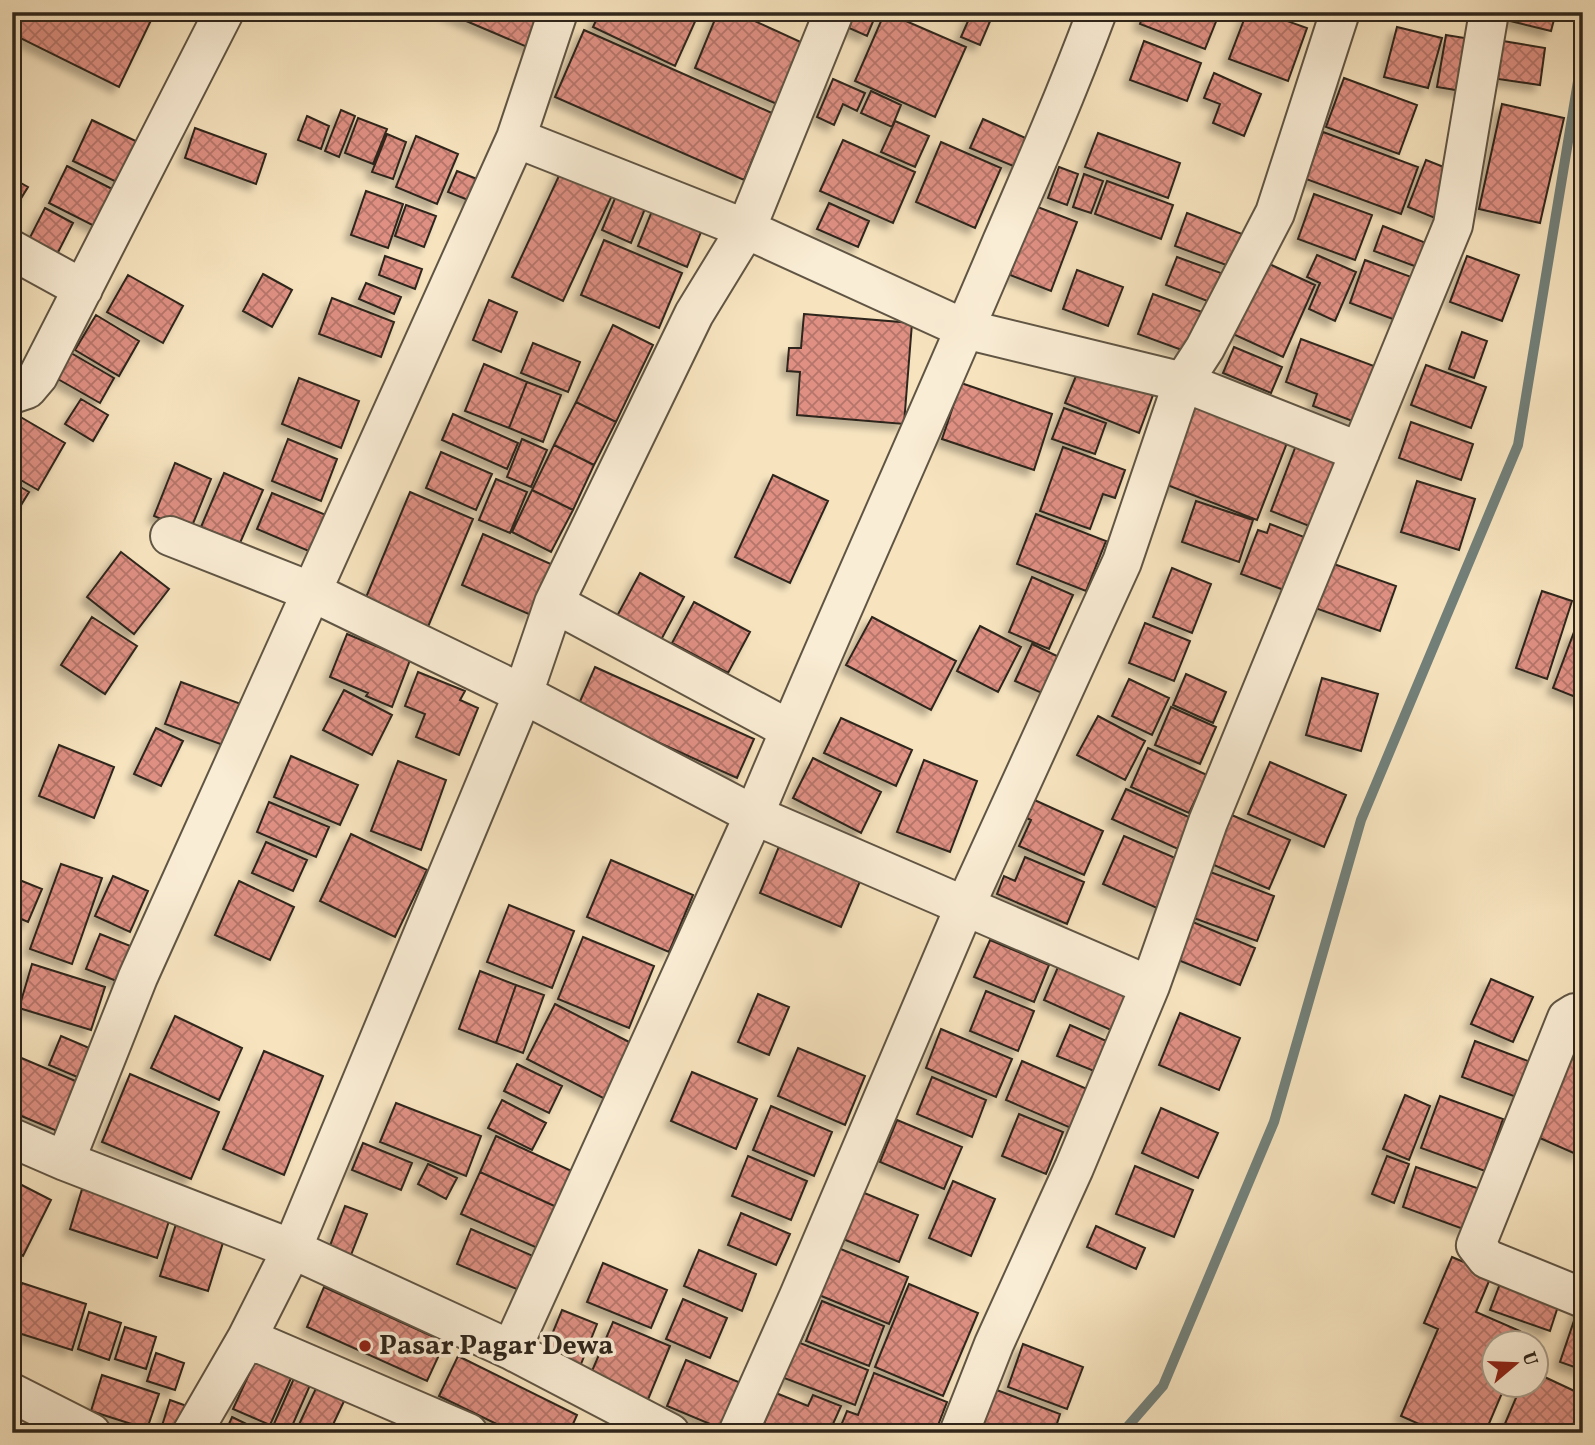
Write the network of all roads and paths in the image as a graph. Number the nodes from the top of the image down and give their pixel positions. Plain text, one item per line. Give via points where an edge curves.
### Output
1 (558, 12) edge
2 (834, 12) edge
3 (1097, 12) edge
4 (1340, 12) edge
5 (1489, 12) edge
6 (209, 18) edge
7 (516, 138) junction
8 (746, 229) junction
9 (12, 250) edge
10 (83, 289) junction
11 (965, 329) junction
12 (1184, 382) junction
13 (12, 394) edge
14 (1360, 453) junction
15 (170, 536) dead end
16 (312, 592) junction
17 (554, 603) junction
18 (523, 694) junction
19 (790, 730) junction
20 (754, 815) junction
21 (965, 906) junction
22 (1150, 986) junction
23 (1583, 1013) edge
24 (12, 1138) edge
25 (65, 1161) junction
26 (292, 1249) junction
27 (1583, 1298) edge
28 (247, 1338) junction
29 (511, 1350) junction
30 (12, 1393) edge
31 (91, 1433) edge
32 (192, 1433) edge
33 (468, 1433) edge
34 (670, 1433) edge
35 (738, 1433) edge
36 (959, 1433) edge

1 - 7 street
2 - 8 street
3 - 11 street
4 - 12 street via 1275,213
5 - 14 street via 1453,225
6 - 10 street
7 - 8 street
7 - 16 street
8 - 11 street
8 - 17 street via 694,314
9 - 10 street
10 - 13 street via 38,376 27,389
11 - 12 street
11 - 19 street
12 - 14 street
12 - 21 street via 1122,562
14 - 22 street via 1208,821
15 - 16 street
16 - 18 street
16 - 25 street via 138,977
17 - 18 street
17 - 19 street
18 - 20 street
18 - 26 street
19 - 20 street
20 - 21 street
20 - 29 street
21 - 22 street
21 - 35 street
22 - 36 street
23 - 27 street via 1567,1018 1476,1245 1487,1259
24 - 25 street
25 - 26 street
26 - 28 street
26 - 29 street
28 - 32 street
28 - 33 street
29 - 34 street
30 - 31 street

